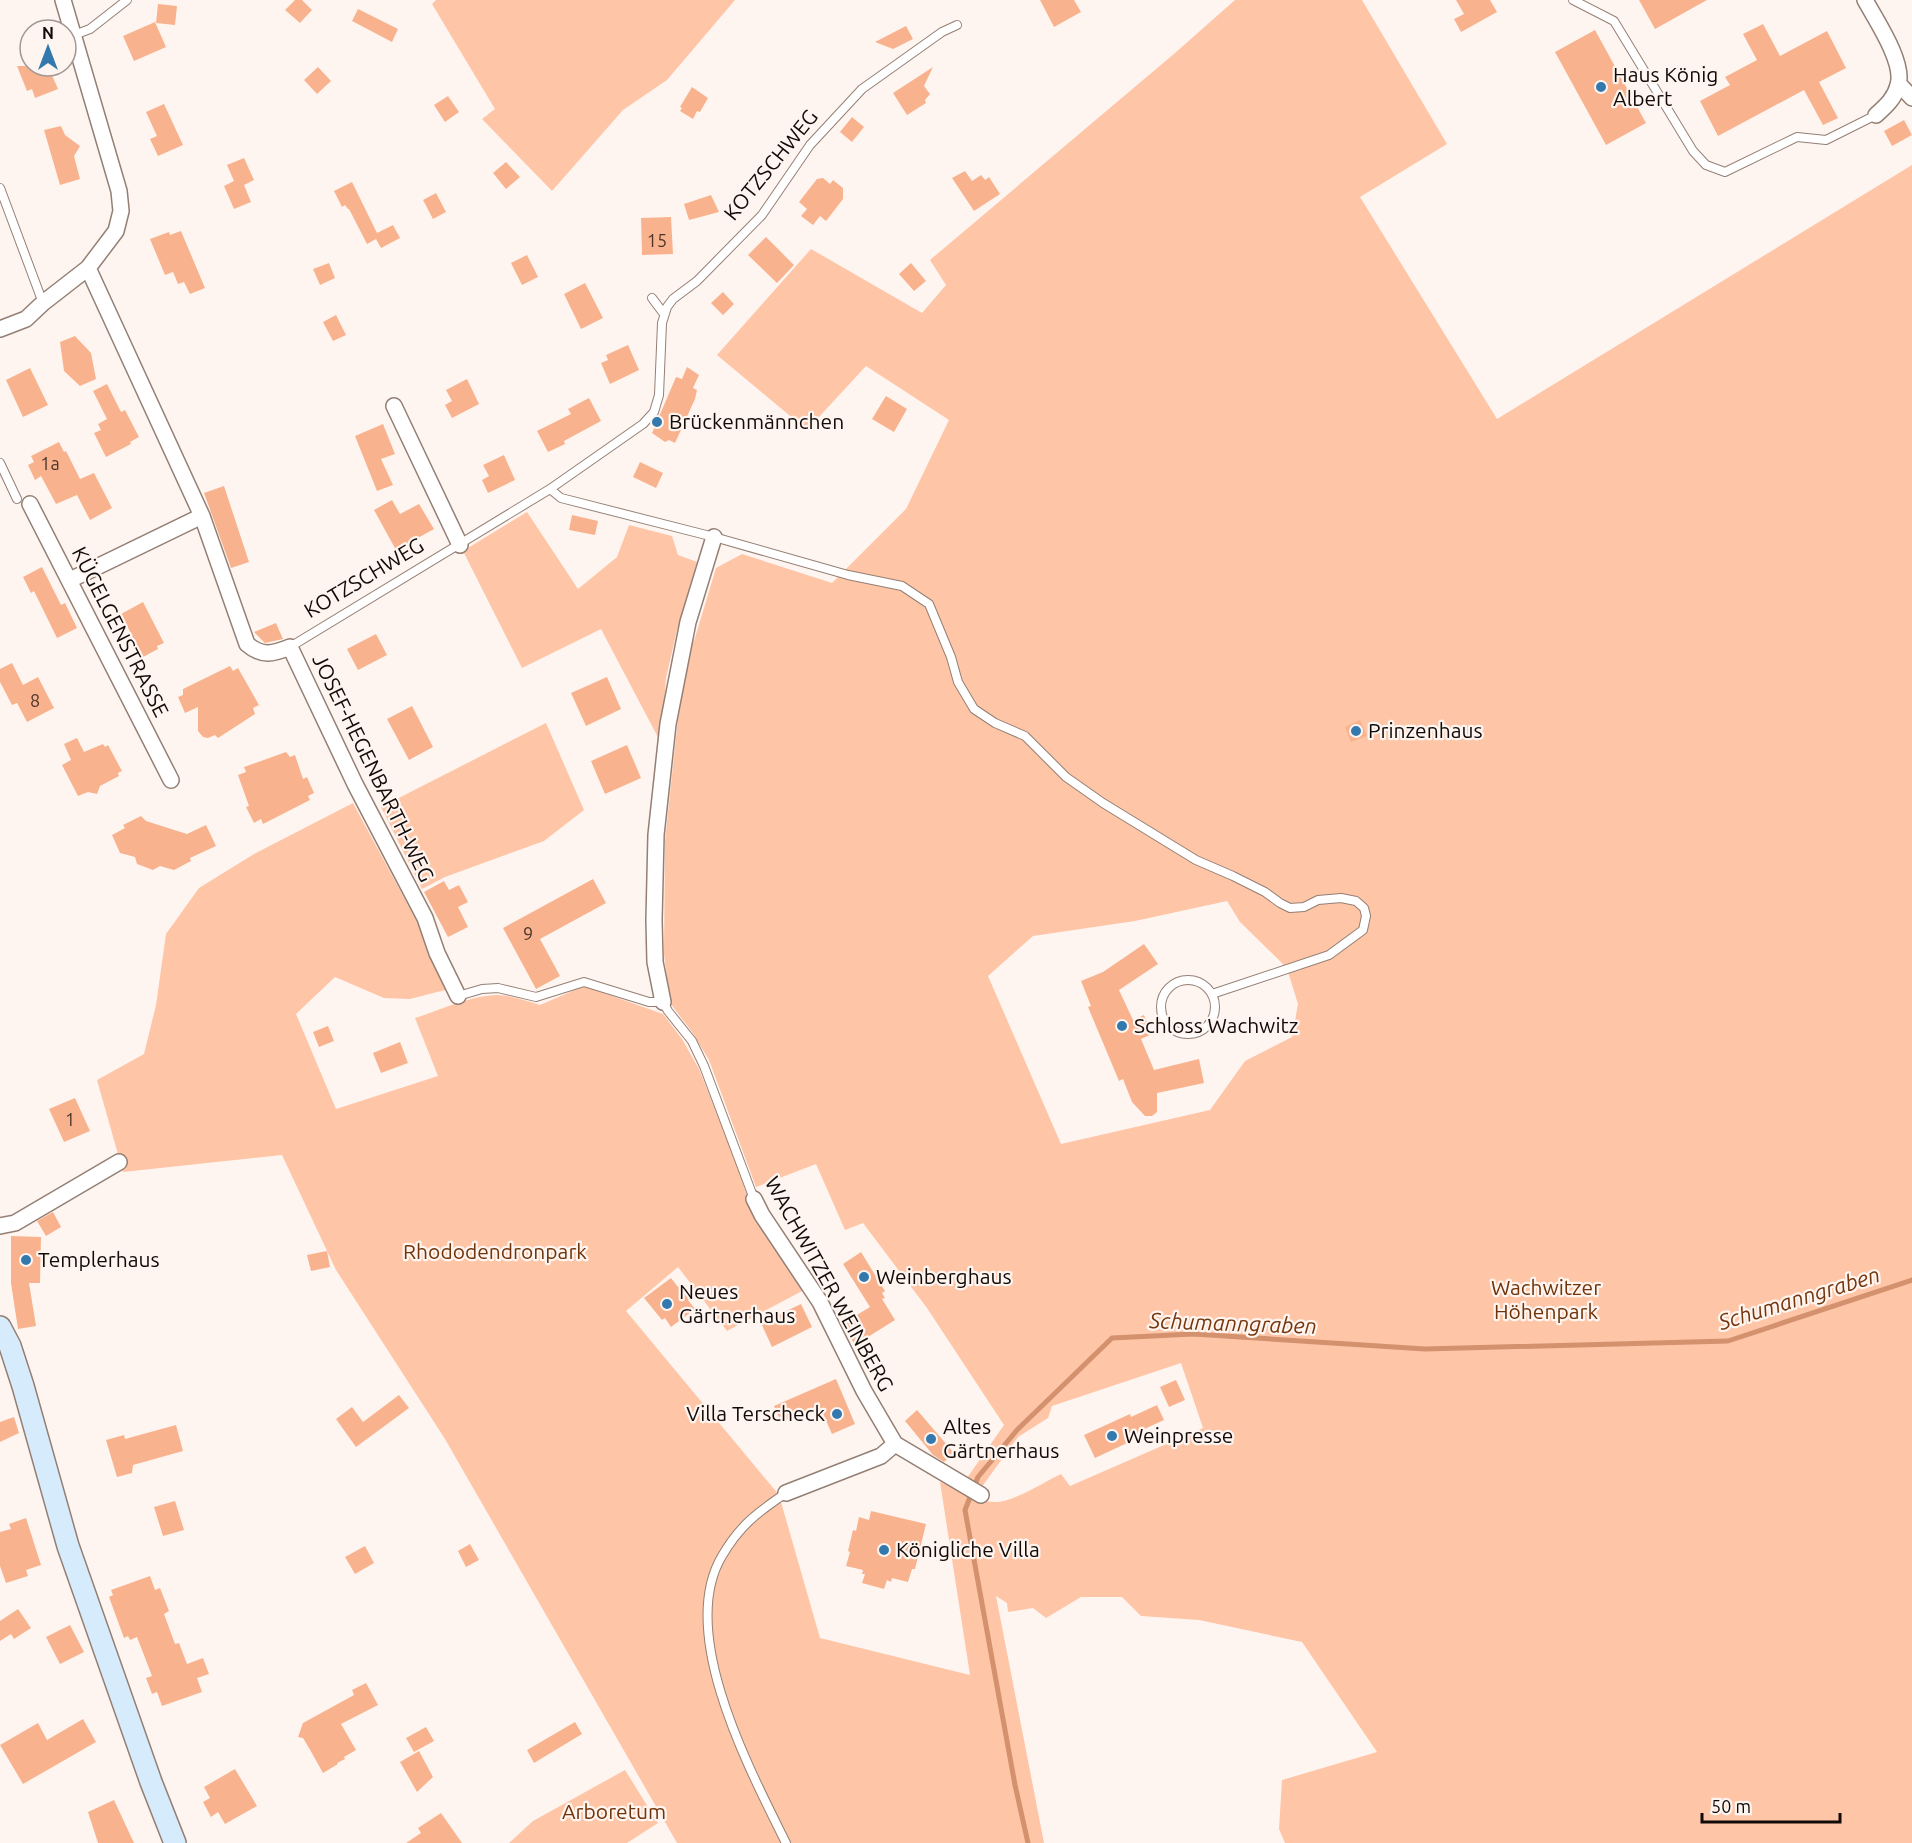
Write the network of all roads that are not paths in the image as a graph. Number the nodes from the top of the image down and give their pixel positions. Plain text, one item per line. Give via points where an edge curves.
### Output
1 (63, 0) edge
2 (127, 0) edge
3 (1573, 0) edge
4 (1865, 0) edge
5 (69, 18) edge
6 (957, 25) dead end
7 (78, 34) edge
8 (78, 49) edge
9 (1899, 84) junction
10 (1912, 98) edge
11 (1876, 115) joint
12 (0, 188) edge
13 (88, 268) junction
14 (652, 298) dead end
15 (43, 303) junction
16 (664, 314) junction
17 (0, 329) edge
18 (394, 406) dead end
19 (0, 464) edge
20 (550, 489) junction
21 (24, 501) joint
22 (202, 516) junction
23 (714, 537) junction
24 (460, 544) junction
25 (70, 580) junction
26 (290, 647) junction
27 (171, 780) dead end
28 (1212, 994) junction
29 (458, 996) joint
30 (663, 1002) junction
31 (119, 1162) dead end
32 (754, 1199) joint
33 (0, 1226) edge
34 (0, 1327) edge
35 (896, 1444) junction
36 (786, 1493) joint
37 (981, 1495) dead end
38 (175, 1843) edge
39 (786, 1843) edge

1 - 5 street
2 - 7 lane via 90,29
3 - 11 lane via 1614,21 1693,151 1706,165 1725,172 1797,137 1826,140
4 - 9 street via 1898,64
6 - 16 lane, KOTZSCHWEG via 862,89 810,145 762,215 698,281 673,299
8 - 13 street via 117,182 121,211 116,231
9 - 10 street
9 - 11 street via 1890,102
12 - 15 lane
13 - 15 street
13 - 22 street, JOSEF-HEGENBARTH-WEG
14 - 16 lane
15 - 17 street via 26,319
16 - 20 lane, KOTZSCHWEG via 662,369 654,412 643,424
18 - 24 street
19 - 21 lane, KÜGELGENSTRASSE
20 - 23 lane via 561,498
20 - 24 lane, KOTZSCHWEG
21 - 25 street, KÜGELGENSTRASSE
22 - 25 street
22 - 26 street, JOSEF-HEGENBARTH-WEG via 248,644 265,654
23 - 28 lane via 827,570 902,586 929,604 958,682 974,709 1025,736 1066,777 1103,803 1196,860 1290,908 1341,898 1356,901 1364,908 1363,930 1329,955
23 - 30 street, WACHWITZER WEINBERG via 688,622 668,724 656,835 654,920 655,962
24 - 26 lane, KOTZSCHWEG
25 - 27 street, KÜGELGENSTRASSE
26 - 29 street, JOSEF-HEGENBARTH-WEG via 425,918
28 - 28 lane via 1198,981 1188,979 1171,985 1161,1001 1167,1025 1183,1034 1201,1031 1214,1017
29 - 30 lane via 498,988 536,997 585,982 649,1002
30 - 32 lane, WACHWITZER WEINBERG via 692,1041 704,1066
31 - 33 street via 15,1223
32 - 35 street, WACHWITZER WEINBERG via 820,1302 864,1391
34 - 38 main road via 23,1386 68,1546
35 - 36 street via 881,1456
35 - 37 street
36 - 39 lane via 752,1516 721,1557 707,1615 712,1660 724,1702

